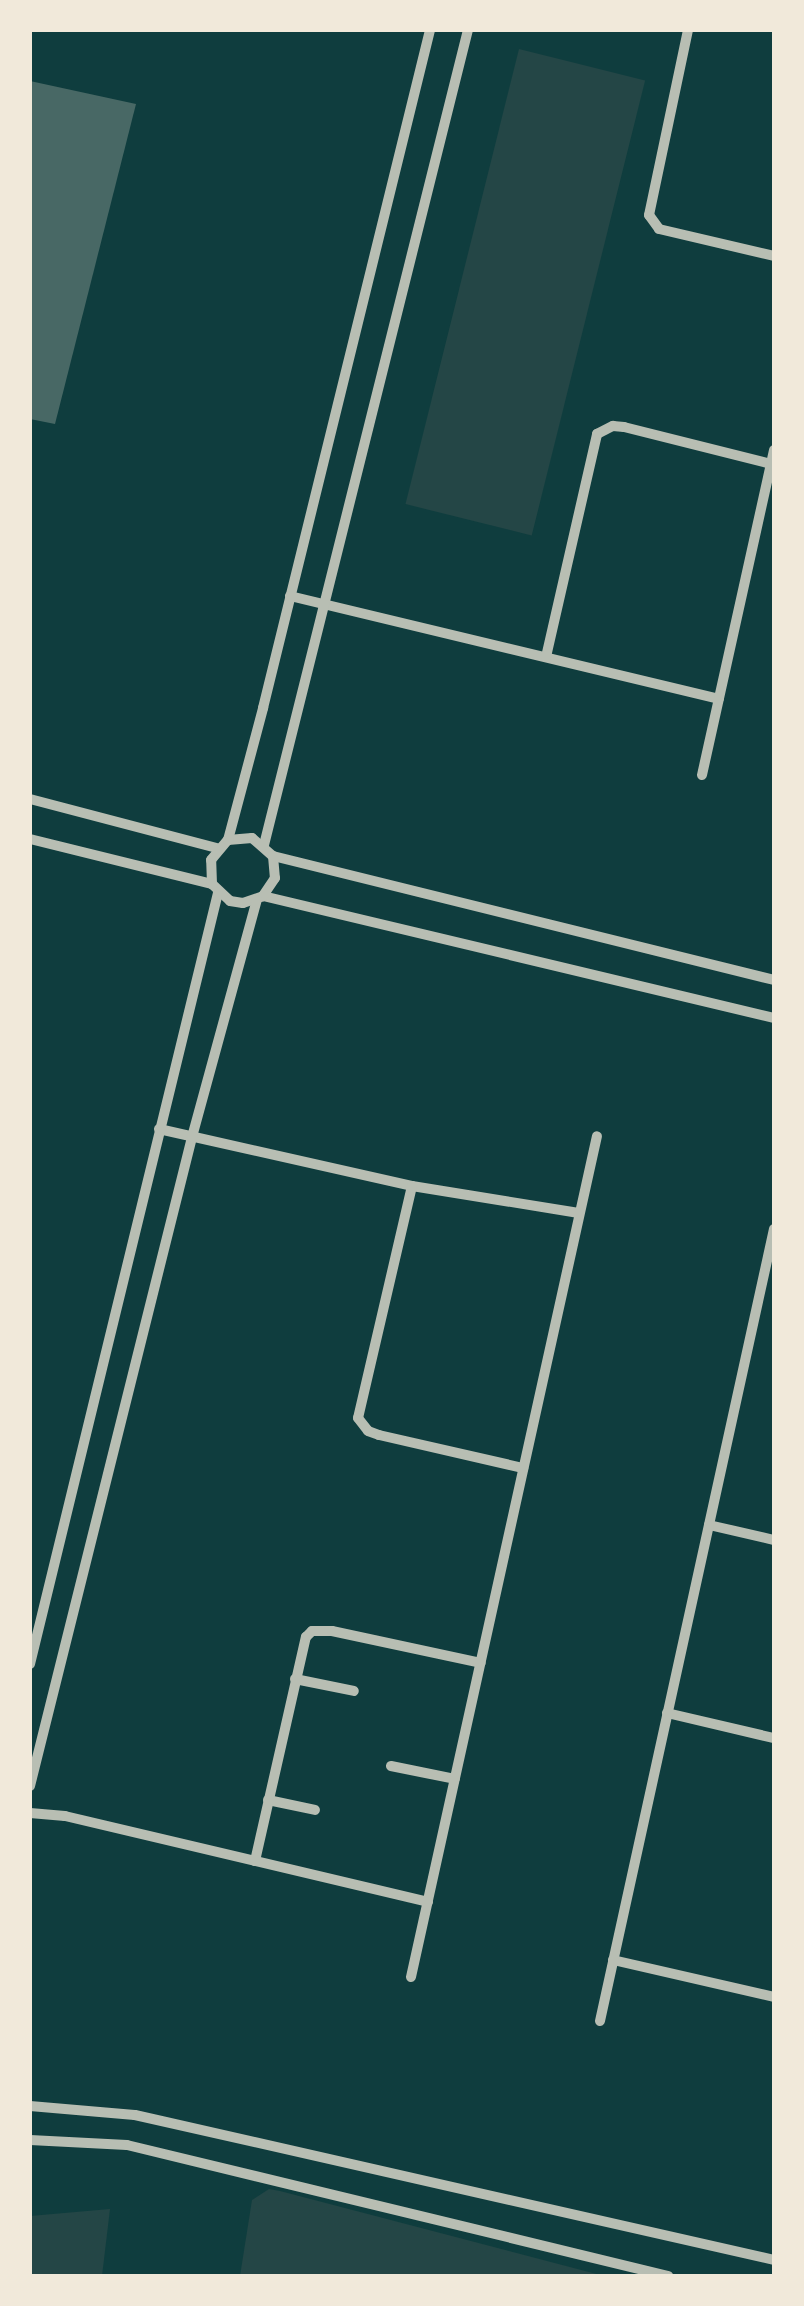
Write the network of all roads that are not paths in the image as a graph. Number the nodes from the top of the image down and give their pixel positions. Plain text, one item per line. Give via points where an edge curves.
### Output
1 (430, 30) edge
2 (468, 30) edge
3 (688, 30) edge
4 (774, 256) edge
5 (774, 450) edge
6 (771, 464) junction
7 (290, 596) junction
8 (321, 604) junction
9 (546, 658) junction
10 (719, 699) junction
11 (702, 774) dead end
12 (30, 799) edge
13 (30, 839) edge
14 (228, 840) junction
15 (264, 845) junction
16 (218, 848) junction
17 (272, 856) junction
18 (215, 888) junction
19 (260, 898) junction
20 (774, 980) edge
21 (774, 1018) edge
22 (160, 1129) junction
23 (192, 1136) junction
24 (596, 1136) dead end
25 (412, 1186) junction
26 (580, 1213) junction
27 (774, 1229) edge
28 (769, 1278) edge
29 (524, 1468) junction
30 (709, 1526) junction
31 (774, 1540) edge
32 (481, 1663) junction
33 (30, 1664) edge
34 (295, 1679) junction
35 (354, 1692) dead end
36 (668, 1713) junction
37 (774, 1738) edge
38 (391, 1766) dead end
39 (455, 1779) junction
40 (30, 1786) edge
41 (268, 1800) junction
42 (315, 1810) dead end
43 (30, 1813) edge
44 (255, 1860) junction
45 (428, 1902) junction
46 (613, 1960) junction
47 (411, 1977) dead end
48 (774, 1997) edge
49 (600, 2021) dead end
50 (30, 2106) edge
51 (30, 2140) edge
52 (774, 2260) edge
53 (668, 2276) edge

1 - 7 street
2 - 8 street
3 - 4 street via 648,215 659,228
5 - 6 street
6 - 9 street via 624,428 597,434
6 - 10 street
7 - 8 street
7 - 14 street
8 - 9 street
8 - 15 street
9 - 10 street
10 - 11 street
12 - 16 street
13 - 18 street
14 - 15 street via 252,838
14 - 16 street
15 - 17 street
16 - 18 street via 211,860
17 - 19 street via 275,878
17 - 20 street
18 - 19 street via 243,903
18 - 22 street
19 - 21 street
19 - 23 street
22 - 23 street
22 - 33 street
23 - 25 street
23 - 40 street
24 - 26 street
25 - 26 street
25 - 29 street via 358,1418 379,1435
26 - 29 street
27 - 28 street
28 - 30 street
29 - 32 street
30 - 31 street
30 - 36 street
32 - 34 street via 322,1629 306,1637
32 - 39 street
34 - 35 street
34 - 41 street
36 - 37 street
36 - 46 street
38 - 39 street
39 - 45 street
41 - 42 street
41 - 44 street
43 - 44 street
44 - 45 street
45 - 47 street
46 - 48 street
46 - 49 street
50 - 52 street via 135,2115
51 - 53 street via 126,2145

